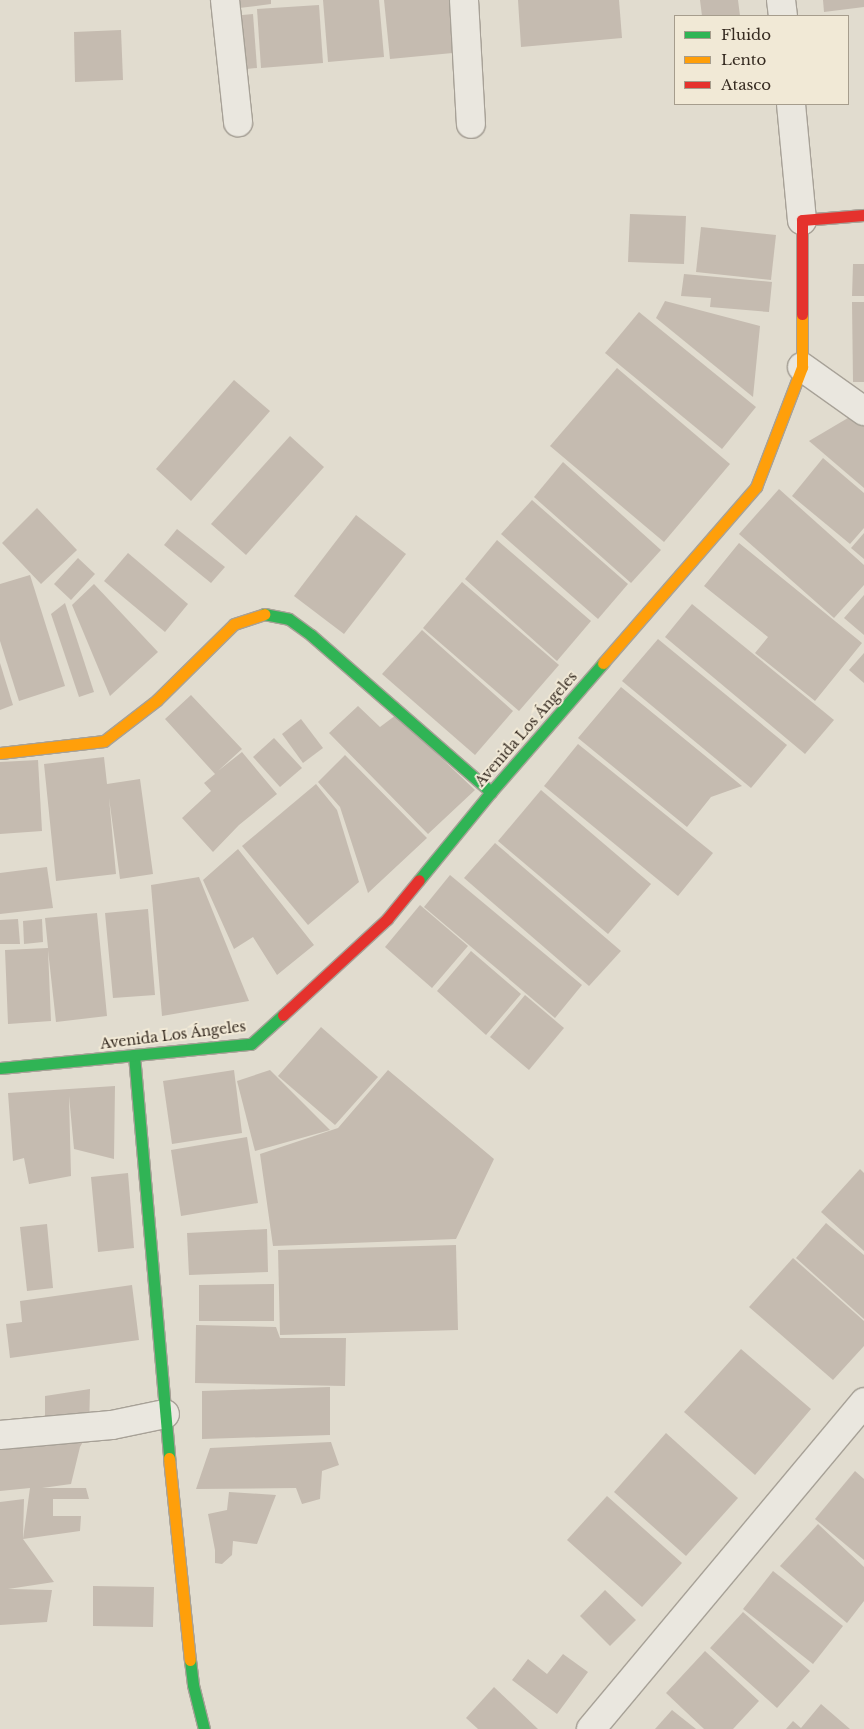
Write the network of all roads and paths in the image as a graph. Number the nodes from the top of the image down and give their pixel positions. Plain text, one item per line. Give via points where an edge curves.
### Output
1 (225, 0) edge
2 (464, 0) edge
3 (781, 0) edge
4 (783, 15) edge
5 (791, 105) edge
6 (238, 122) dead end
7 (471, 124) dead end
8 (864, 215) edge
9 (802, 220) junction
10 (802, 367) junction
11 (864, 411) edge
12 (0, 753) edge
13 (491, 792) junction
14 (134, 1055) junction
15 (0, 1068) edge
16 (864, 1402) edge
17 (165, 1414) junction
18 (0, 1435) edge
19 (204, 1729) edge
20 (591, 1729) edge

1 - 6 street
2 - 7 street
3 - 4 street
5 - 9 street
8 - 9 street
9 - 10 street, Avenida Los Ángeles
10 - 11 street
10 - 13 street, Avenida Los Ángeles via 756,487
12 - 13 street via 104,741 158,700 234,624 263,614 289,619 311,635
13 - 14 street, Avenida Los Ángeles via 387,920 251,1044
14 - 15 street, Avenida Los Ángeles
14 - 17 street
16 - 20 street
17 - 18 street via 112,1425
17 - 19 street via 193,1685

